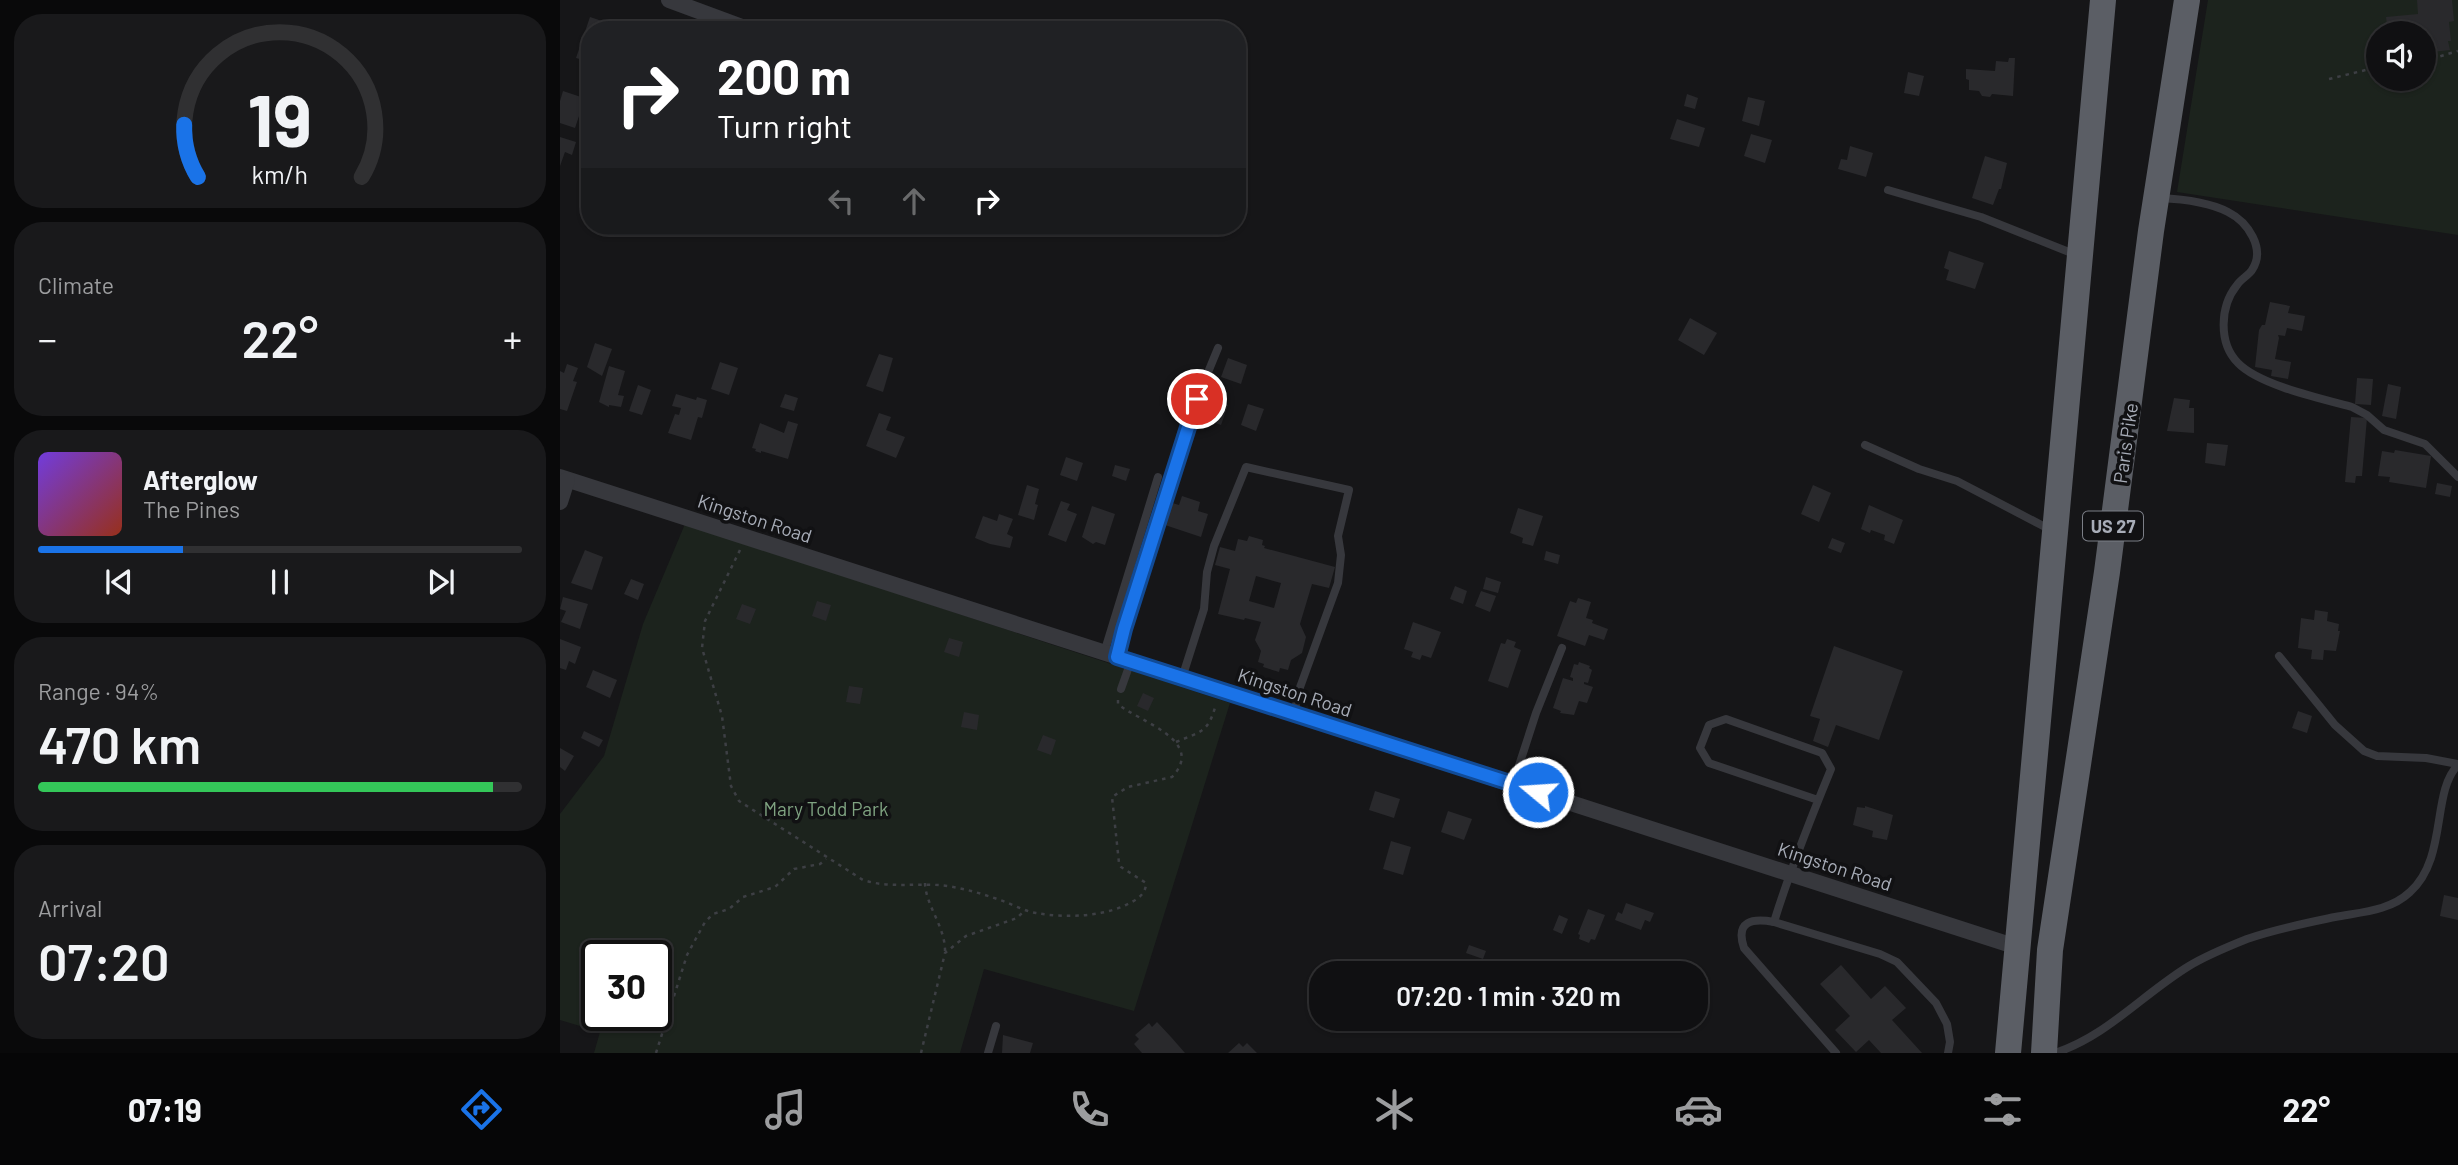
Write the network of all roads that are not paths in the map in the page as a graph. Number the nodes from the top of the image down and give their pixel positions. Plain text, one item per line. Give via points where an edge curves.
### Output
1 (669, 0) edge
2 (2103, 0) edge
3 (2188, 0) edge
4 (726, 21) edge
5 (1888, 190) dead end
6 (2156, 197) junction
7 (2080, 257) junction
8 (1218, 348) dead end
9 (1866, 445) dead end
10 (1158, 477) dead end
11 (2458, 477) edge
12 (564, 479) edge
13 (560, 502) edge
14 (2055, 532) junction
15 (1562, 648) dead end
16 (2279, 656) dead end
17 (1117, 657) junction
18 (1182, 678) junction
19 (1121, 689) road end
20 (1294, 714) junction
21 (2458, 764) edge
22 (1513, 784) junction
23 (1818, 800) junction
24 (1789, 873) junction
25 (1774, 922) junction
26 (2017, 947) junction
27 (2050, 950) junction
28 (996, 1026) dead end
29 (988, 1053) edge
30 (1836, 1053) edge
31 (1948, 1053) edge
32 (2008, 1053) edge
33 (2044, 1053) edge
34 (2055, 1053) edge

1 - 4 street
2 - 7 highway, US 27
3 - 6 highway, Paris Pike / US 27
5 - 7 lane via 1981,217
6 - 11 lane via 2229,212 2256,242 2252,270 2227,299 2223,334 2237,363 2252,375 2352,407 2384,430 2425,444
6 - 27 highway, Paris Pike / US 27 via 2109,558
7 - 14 highway, US 27
8 - 17 lane via 1197,399
9 - 14 lane via 1957,481
10 - 17 lane
12 - 13 street
12 - 17 street, Kingston Road
14 - 26 highway, US 27
15 - 22 lane
16 - 21 lane via 2335,726 2364,751
17 - 18 street, Kingston Road
17 - 19 lane
18 - 20 street, Kingston Road
18 - 20 lane via 1204,609 1214,546 1246,467 1349,490 1338,536 1338,583
20 - 22 street, Kingston Road
21 - 34 lane via 2448,775 2434,852 2410,892 2372,911 2278,930 2208,955 2110,1026 2078,1046
22 - 24 street, Kingston Road
23 - 23 lane via 1830,769 1822,753 1726,719 1709,725 1700,748 1709,763
23 - 24 lane
24 - 25 lane
24 - 26 street, Kingston Road
25 - 30 lane via 1749,921 1741,939 1744,948
25 - 31 lane via 1897,962 1936,1003 1947,1024
26 - 27 highway
26 - 32 highway, US 27
27 - 33 highway, Paris Pike / US 27
28 - 29 lane

